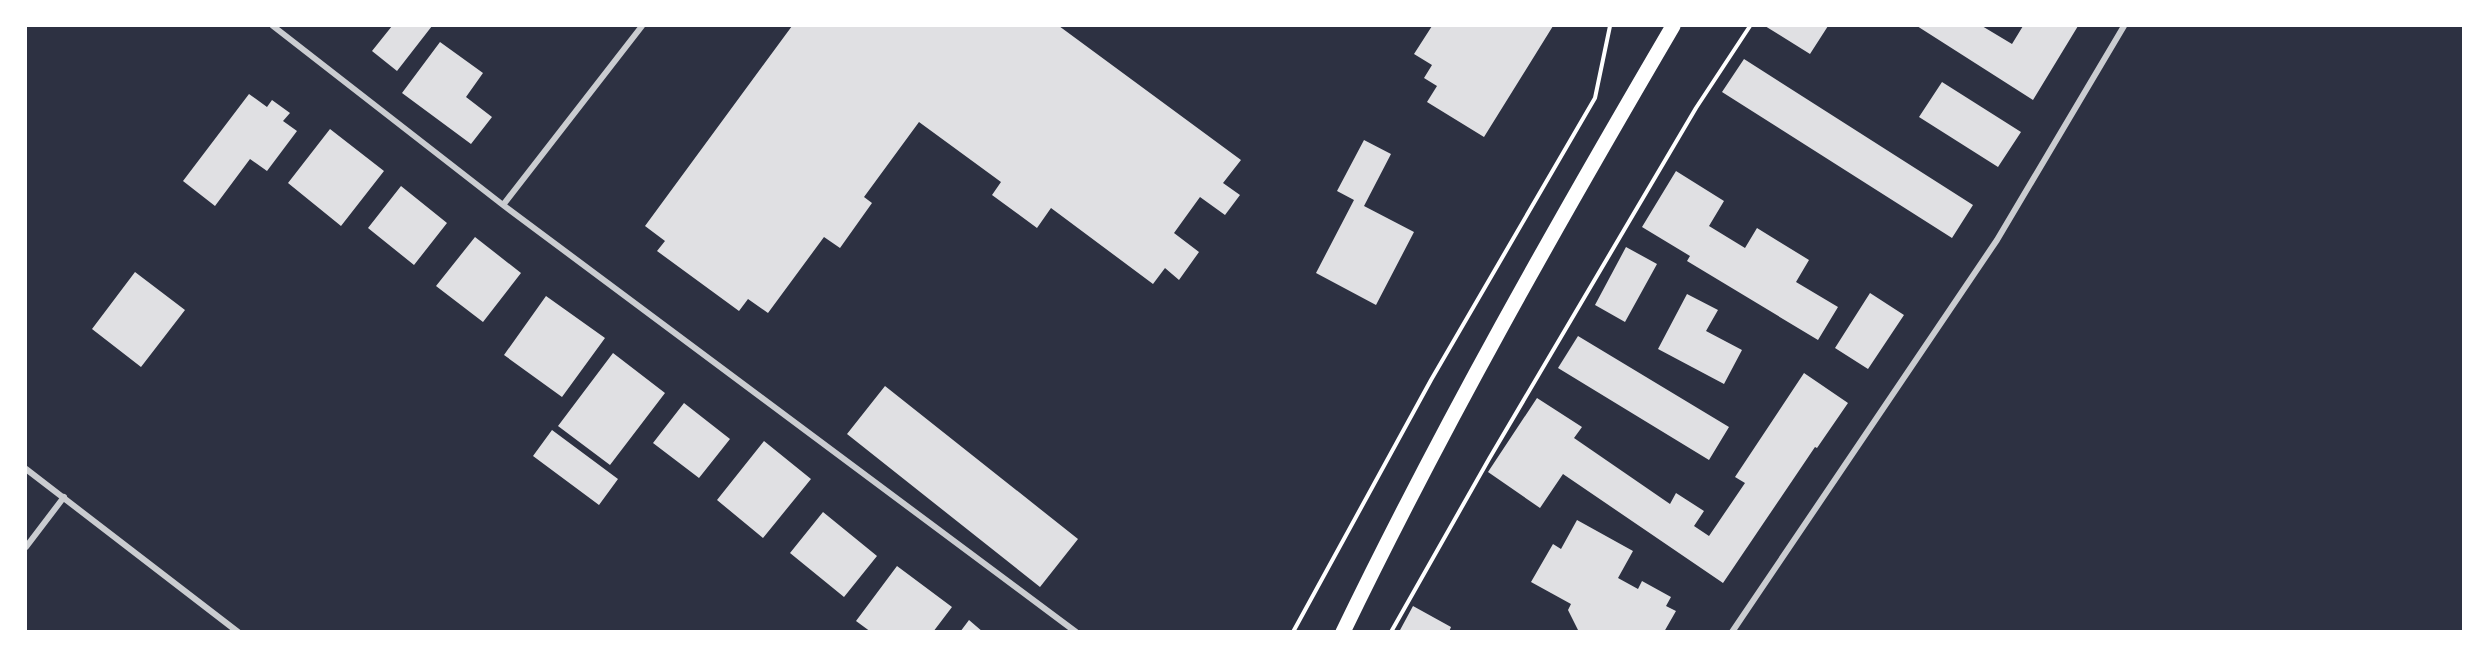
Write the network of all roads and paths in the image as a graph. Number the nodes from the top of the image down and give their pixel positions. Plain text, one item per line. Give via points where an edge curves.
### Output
1 (273, 26) edge
2 (642, 26) edge
3 (1610, 26) edge
4 (1673, 26) edge
5 (1750, 26) edge
6 (2124, 26) edge
7 (503, 205) junction
8 (26, 469) edge
9 (64, 497) junction
10 (26, 547) edge
11 (238, 632) edge
12 (1076, 632) edge
13 (1293, 632) edge
14 (1342, 632) edge
15 (1391, 632) edge
16 (1732, 632) edge

1 - 7 street
2 - 7 street
3 - 13 path via 1595,98 1431,380
4 - 14 main road via 1456,408
5 - 15 path via 1690,118
6 - 16 street via 1997,240
7 - 12 street
8 - 9 street
9 - 10 street
9 - 11 street

